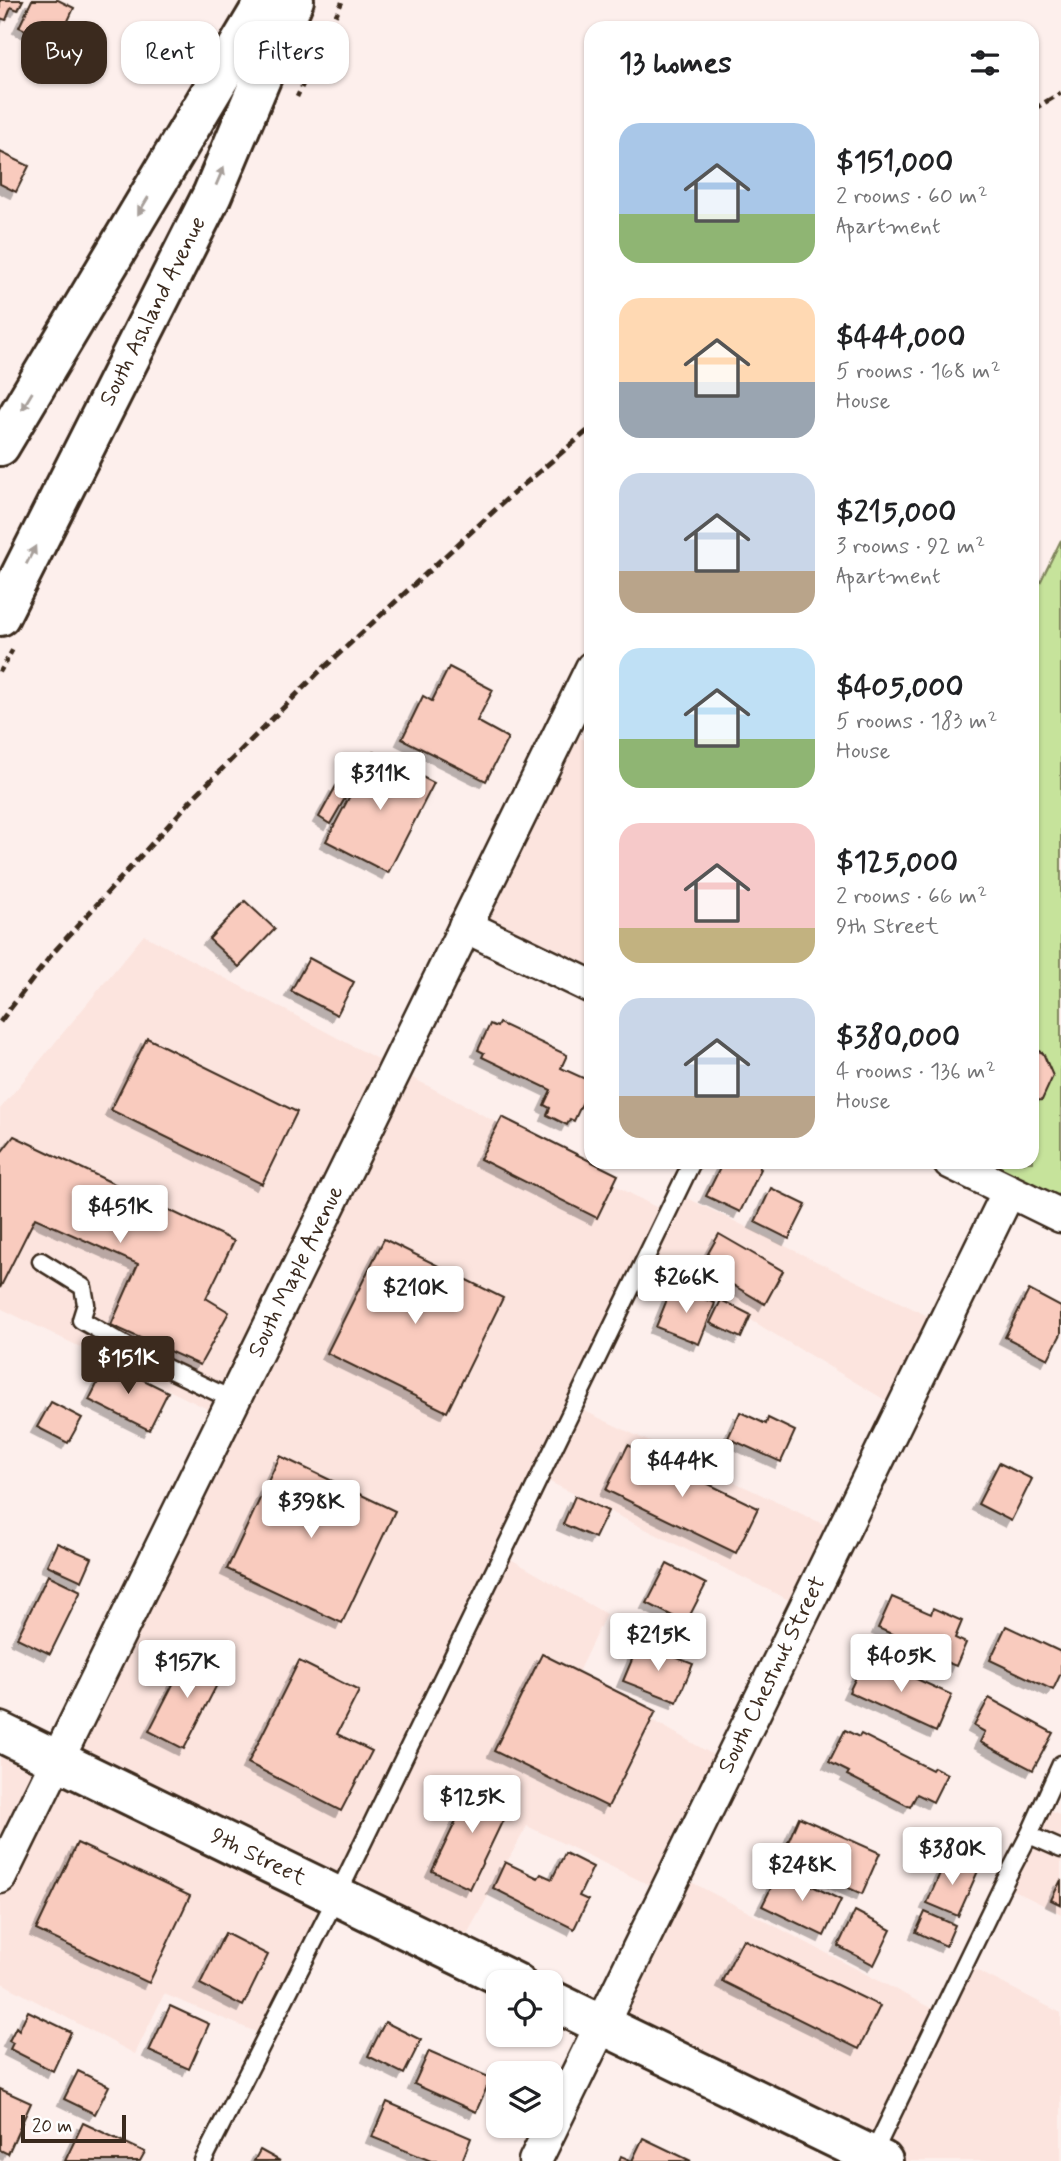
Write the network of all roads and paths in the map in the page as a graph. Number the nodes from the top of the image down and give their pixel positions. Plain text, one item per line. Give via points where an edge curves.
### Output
1 (266, 0) edge
2 (294, 0) edge
3 (0, 446) edge
4 (0, 616) edge
5 (584, 684) edge
6 (465, 926) junction
7 (584, 983) edge
8 (689, 1169) edge
9 (964, 1169) edge
10 (1009, 1191) junction
11 (1061, 1216) edge
12 (41, 1261) dead end
13 (233, 1401) junction
14 (0, 1732) edge
15 (57, 1760) junction
16 (1061, 1764) edge
17 (1029, 1835) junction
18 (1061, 1849) edge
19 (0, 1877) edge
20 (337, 1896) junction
21 (489, 1970) edge
22 (563, 2006) edge
23 (602, 2024) junction
24 (875, 2159) edge
25 (203, 2161) edge
26 (535, 2161) edge

1 -> 3 main road
4 -> 2 main road, South Ashland Avenue via 212,195
5 - 6 street, South Maple Avenue
6 - 7 street
6 - 13 street, South Maple Avenue
8 - 20 lane
9 - 10 street
10 - 11 street
10 - 23 street, South Chestnut Street
12 - 13 lane via 83,1287 86,1304 81,1320
13 - 15 street, South Maple Avenue
14 - 15 main road, 9th Street
15 - 19 street, South Maple Avenue
15 - 20 main road, 9th Street
16 - 17 lane
17 - 18 lane
17 - 24 lane
20 - 21 main road, 9th Street
20 - 25 lane
22 - 23 main road
23 - 24 main road
23 - 26 street, South Chestnut Street

